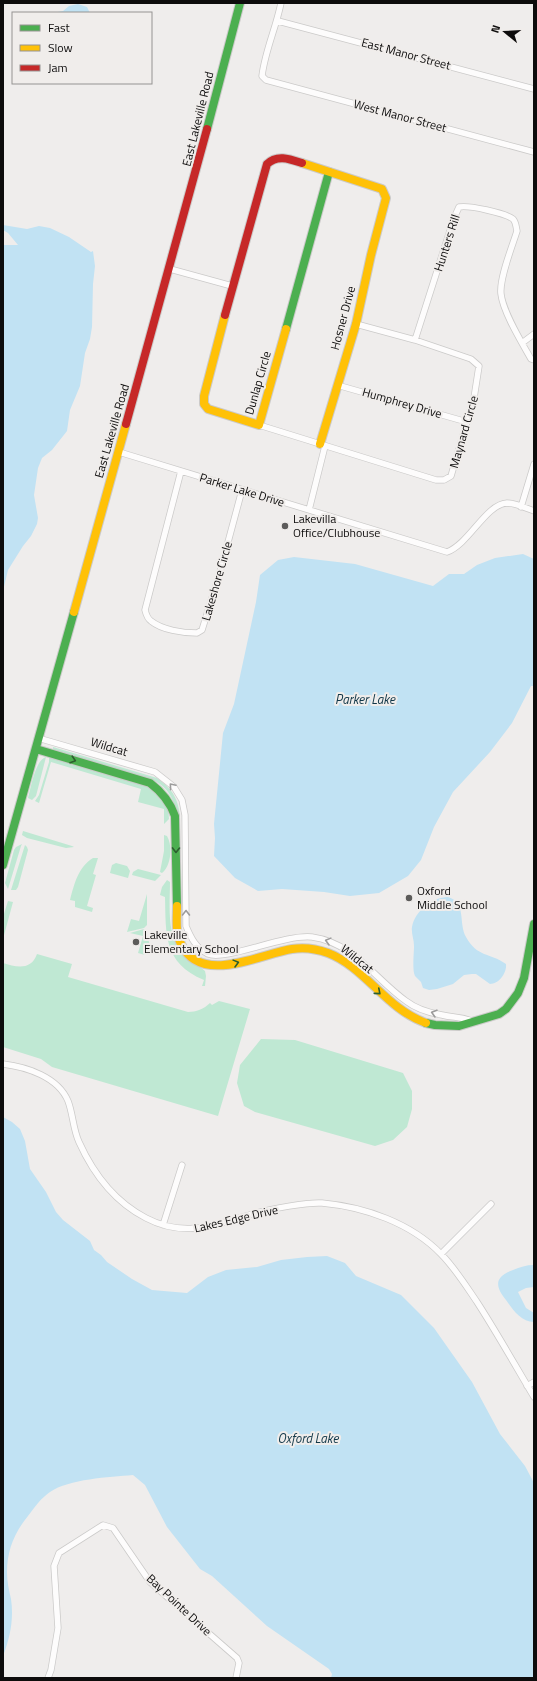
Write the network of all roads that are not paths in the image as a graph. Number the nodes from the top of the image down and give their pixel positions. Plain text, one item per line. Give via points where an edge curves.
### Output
1 (240, 3) edge
2 (281, 3) edge
3 (278, 21) junction
4 (534, 89) edge
5 (534, 152) edge
6 (329, 172) junction
7 (386, 198) joint
8 (170, 268) junction
9 (232, 286) junction
10 (356, 324) junction
11 (534, 334) edge
12 (415, 340) junction
13 (522, 343) junction
14 (534, 360) edge
15 (337, 385) junction
16 (467, 422) junction
17 (259, 425) junction
18 (323, 445) junction
19 (119, 452) junction
20 (534, 464) edge
21 (181, 471) junction
22 (242, 490) junction
23 (521, 507) junction
24 (309, 510) junction
25 (534, 511) edge
26 (38, 738) junction
27 (36, 749) junction
28 (185, 827) junction
29 (176, 828) junction
30 (3, 865) edge
31 (534, 924) edge
32 (216, 954) junction
33 (217, 966) junction
34 (472, 1021) junction
35 (3, 1064) edge
36 (182, 1165) dead end
37 (491, 1204) dead end
38 (163, 1225) junction
39 (441, 1254) junction
40 (534, 1382) edge
41 (527, 1386) junction
42 (534, 1397) edge
43 (48, 1678) edge
44 (236, 1678) edge

1 - 8 street, East Lakeville Road
2 - 3 street
3 - 4 street, East Manor Street
3 - 5 street, West Manor Street via 263,67 262,76 266,80
6 - 7 street, Dunlap Circle via 382,189
6 - 9 street, Dunlap Circle via 282,158 272,159 267,164
6 - 17 street, Dunlap Circle
7 - 10 street, Hosner Drive
8 - 9 street
8 - 19 street, East Lakeville Road
9 - 17 street, Dunlap Circle via 206,381 204,404 208,409
10 - 12 street, Maynard Circle
10 - 15 street, Hosner Drive
11 - 13 street
12 - 13 street, Hunters Rill via 454,218 460,207 474,206 507,216 516,226 501,295
12 - 16 street, Maynard Circle via 471,359 479,366
13 - 14 street, Hunters Rill
15 - 16 street, Humphrey Drive
15 - 18 street, Hosner Drive
16 - 18 street, Maynard Circle via 451,476 444,480 410,473
17 - 18 street, Maynard Circle
18 - 24 street, Hosner Drive
19 - 21 street, Parker Lake Drive
19 - 26 street, East Lakeville Road
20 - 23 street
21 - 22 street, Parker Lake Drive
21 - 22 street, Lakeshore Circle via 145,610 149,620 160,626 197,634 202,630
22 - 24 street, Parker Lake Drive
23 - 24 street, Parker Lake Drive via 507,503 496,506 463,542 446,552
23 - 25 street, Parker Lake Drive
26 - 27 street, East Lakeville Road
28 -> 26 street, Wildcat via 182,800 174,787 155,772
27 -> 29 street, Wildcat via 150,782 165,794 172,805
27 - 30 street, East Lakeville Road
28 - 29 street
32 -> 28 street, Wildcat via 199,948 186,926
29 -> 33 street, Wildcat via 177,929 182,946 191,957 206,965
31 - 34 street, Wildcat via 526,969 518,992 504,1011
32 - 33 street
34 -> 32 street, Wildcat via 459,1016 443,1016 406,1001 359,959 328,940 303,936
33 -> 34 street, Wildcat via 289,949 317,949 330,953 352,968 400,1011 420,1021 441,1027 460,1026
35 - 38 street, Lakes Edge Drive via 36,1073 57,1084 67,1099 78,1140 97,1175 133,1210
36 - 38 street
37 - 39 street
38 - 39 street, Lakes Edge Drive via 180,1230 198,1229 265,1210 321,1203 359,1209 398,1224 420,1236
39 - 41 street, Lakes Edge Drive via 458,1273
40 - 41 street
41 - 42 street, Lakes Edge Drive
43 - 44 street, Bay Pointe Drive via 58,1628 54,1566 59,1553 103,1525 112,1528 150,1582 237,1658 239,1663

